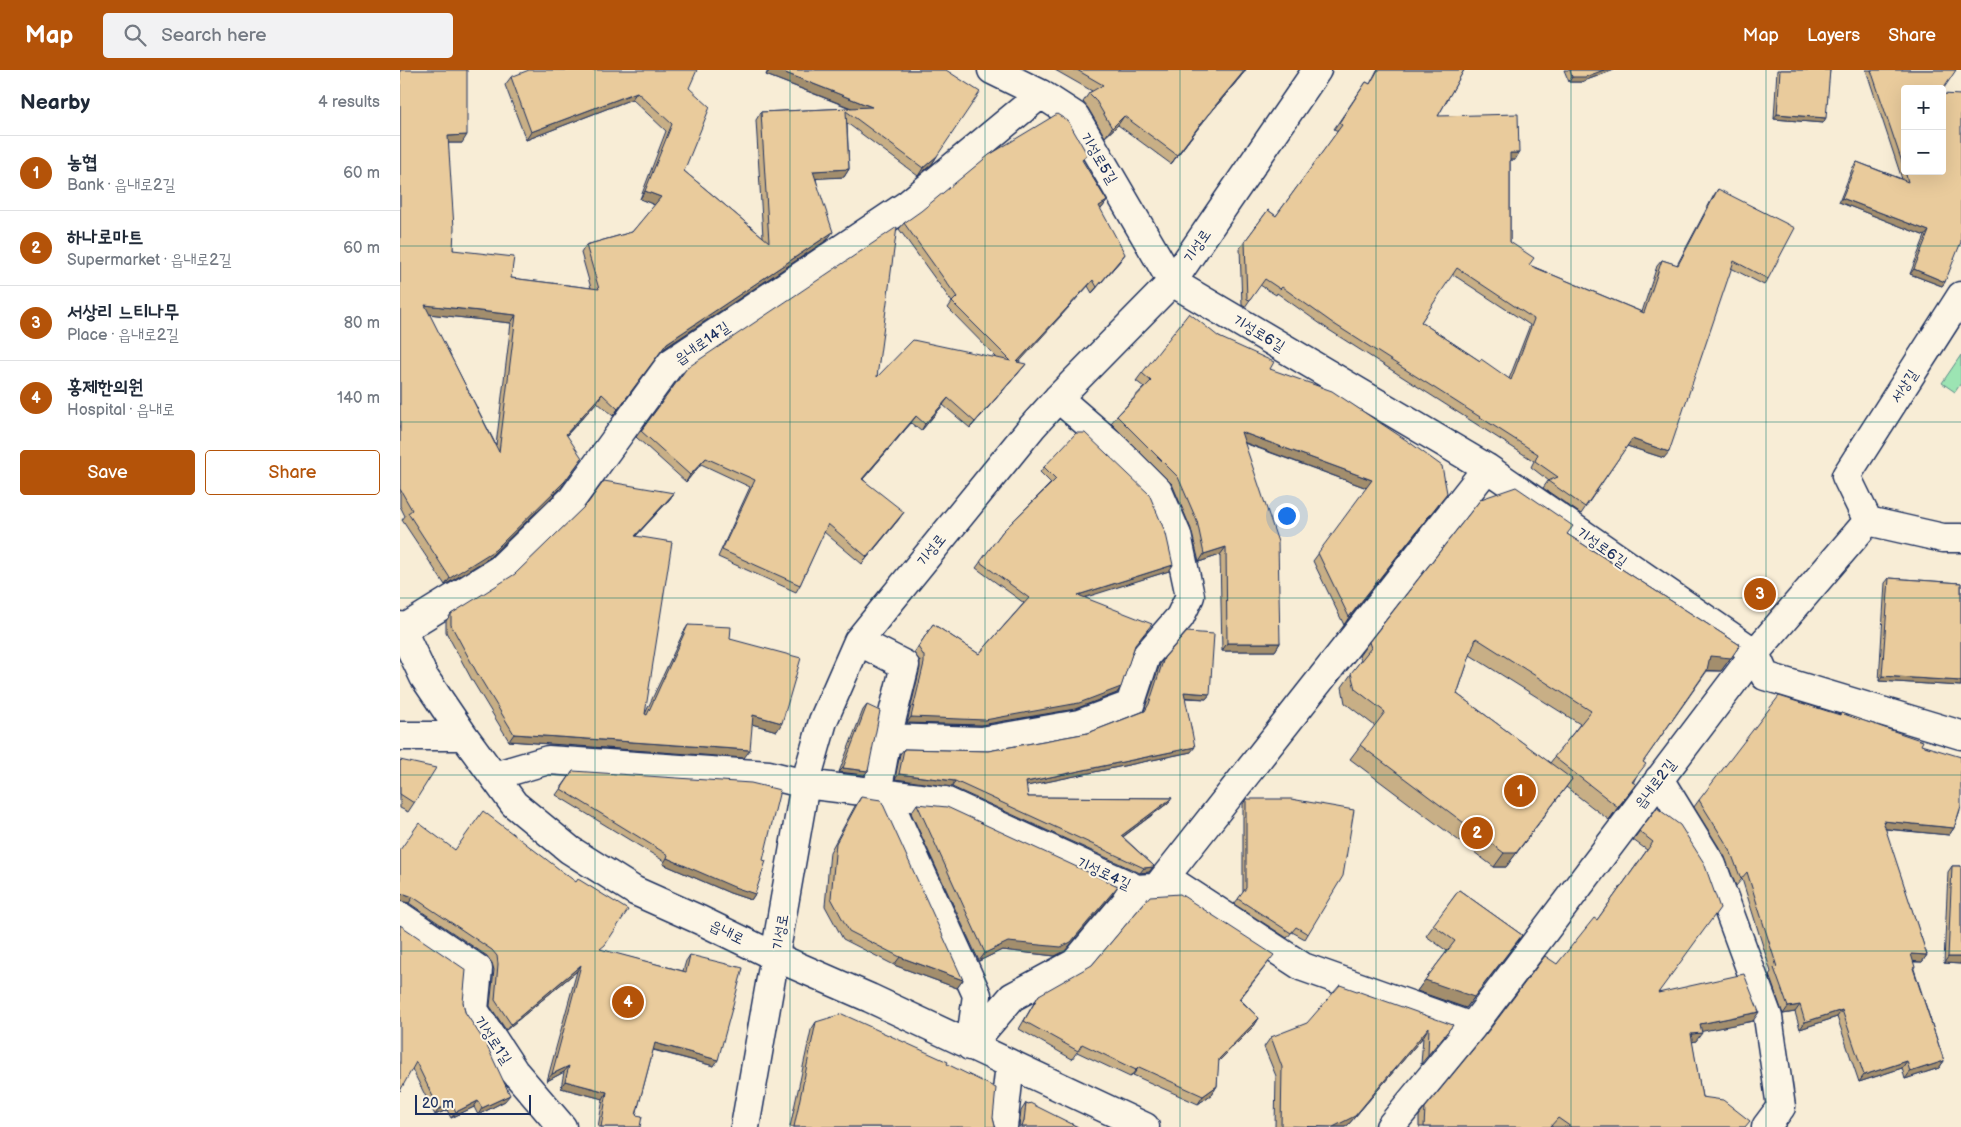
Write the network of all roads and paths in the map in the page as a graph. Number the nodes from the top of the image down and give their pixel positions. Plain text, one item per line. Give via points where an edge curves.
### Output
1 (992, 70) edge
2 (1318, 70) edge
3 (1041, 94) junction
4 (1172, 282) junction
5 (1961, 296) edge
6 (1058, 398) junction
7 (1487, 468) junction
8 (1868, 521) junction
9 (1961, 538) edge
10 (401, 628) edge
11 (858, 641) junction
12 (1755, 653) junction
13 (1961, 735) edge
14 (400, 736) edge
15 (464, 736) junction
16 (887, 738) junction
17 (494, 776) junction
18 (1659, 779) junction
19 (805, 784) junction
20 (882, 794) junction
21 (1147, 888) junction
22 (400, 916) edge
23 (776, 957) junction
24 (1472, 1027) junction
25 (970, 1046) junction
26 (1010, 1064) junction
27 (562, 1127) edge
28 (745, 1127) edge
29 (1002, 1127) edge
30 (1145, 1127) edge
31 (1390, 1127) edge
32 (1766, 1127) edge

1 - 3 street, 기성로5길
2 - 4 street, 기성로
3 - 4 street, 기성로5길 via 1075,116
3 - 10 street, 읍내로14길 via 907,205 671,363 572,499 499,570
4 - 6 street, 기성로
4 - 7 street, 기성로6길
5 - 8 street, 서상길 via 1846,476
6 - 11 street, 기성로
6 - 16 street via 1109,442 1158,491 1177,535 1190,596 1180,617 1146,656 1130,705 1079,724 982,741
7 - 12 street, 기성로6길
7 - 21 street
8 - 9 street via 1943,538
8 - 12 street, 읍내로2길
10 - 15 street, 읍내로 via 424,677
11 - 16 street via 904,665
11 - 19 street, 기성로 via 823,720
12 - 13 street via 1764,676
12 - 18 street, 읍내로2길
14 - 15 street
15 - 17 street, 읍내로
16 - 20 street
17 - 19 street, 기성로4길 via 548,760 769,775
17 - 23 street, 읍내로 via 514,804 570,850 635,891
18 - 24 street, 읍내로2길
18 - 32 street via 1712,865 1768,1017 1781,1107
19 - 20 street, 기성로4길
19 - 23 street, 기성로
20 - 21 street, 기성로4길 via 945,801
20 - 25 street via 977,995
21 - 24 street, 기성로4길 via 1179,886 1303,967
21 - 25 street via 1075,963 1012,997
22 - 27 street, 기성로1길 via 478,969 474,1010 514,1071
23 - 25 street, 읍내로
23 - 28 street, 기성로
24 - 31 street, 읍내로2길
25 - 26 street, 읍내로
26 - 29 street
26 - 30 street, 읍내로

